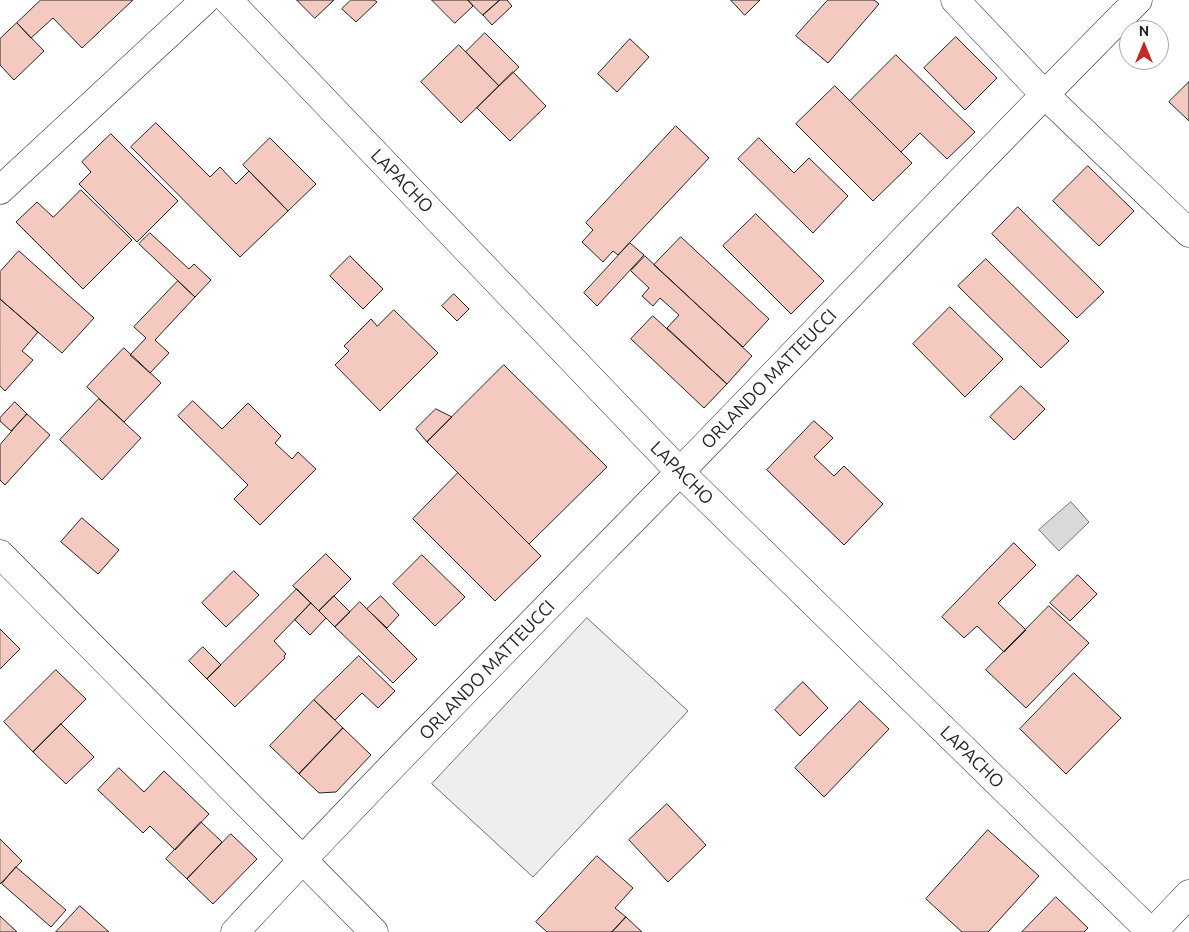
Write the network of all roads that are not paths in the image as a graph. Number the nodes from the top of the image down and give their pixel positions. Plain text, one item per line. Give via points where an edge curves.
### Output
1 (205, 0) edge
2 (228, 0) edge
3 (955, 0) edge
4 (1138, 0) edge
5 (1044, 94) junction
6 (0, 190) edge
7 (1189, 233) edge
8 (680, 472) junction
9 (0, 554) edge
10 (302, 859) junction
11 (1189, 894) edge
12 (235, 932) edge
13 (374, 932) edge
14 (1152, 932) edge

1 - 6 street
2 - 8 street, LAPACHO
3 - 5 street
4 - 5 street, ORLANDO MATTEUCCI
5 - 7 street
5 - 8 street, ORLANDO MATTEUCCI
8 - 10 street, ORLANDO MATTEUCCI
8 - 14 street, LAPACHO
9 - 10 street
10 - 12 street, ORLANDO MATTEUCCI
10 - 13 street
11 - 14 street

